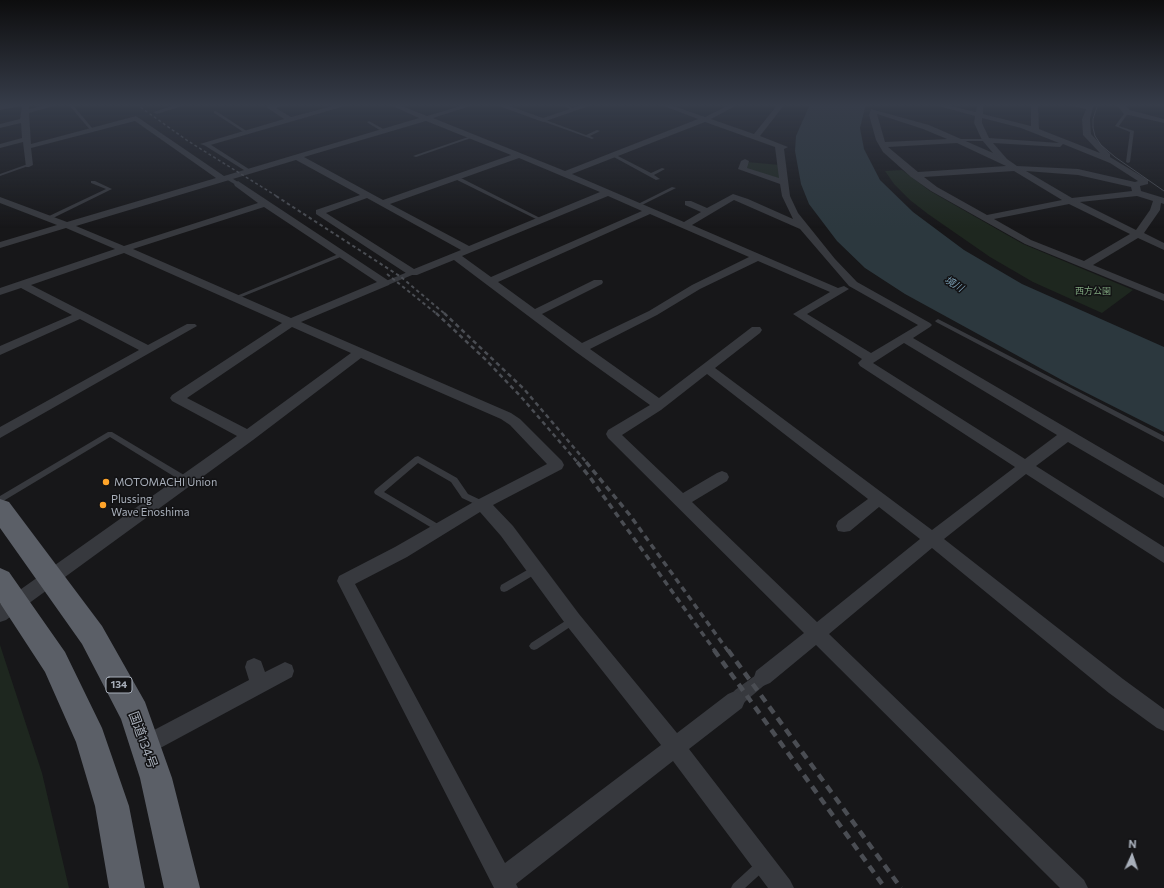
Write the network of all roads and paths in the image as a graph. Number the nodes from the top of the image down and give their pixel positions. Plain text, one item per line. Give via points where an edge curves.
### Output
1 (26, 145) edge
2 (176, 145) edge
3 (207, 145) edge
4 (336, 145) edge
5 (447, 145) edge
6 (492, 145) edge
7 (638, 145) edge
8 (780, 145) edge
9 (883, 145) edge
10 (971, 145) edge
11 (991, 145) edge
12 (1066, 145) edge
13 (1097, 145) edge
14 (1130, 145) edge
15 (1074, 146) joint
16 (613, 155) junction
17 (415, 156) dead end
18 (517, 156) junction
19 (297, 157) junction
20 (745, 161) dead end
21 (1004, 161) junction
22 (1113, 162) junction
23 (1128, 162) dead end
24 (29, 165) joint
25 (1014, 168) junction
26 (663, 169) dead end
27 (249, 171) junction
28 (565, 174) junction
29 (0, 175) edge
30 (650, 175) junction
31 (914, 175) junction
32 (455, 177) junction
33 (226, 179) junction
34 (658, 179) dead end
35 (93, 182) dead end
36 (784, 182) junction
37 (238, 184) joint
38 (674, 188) dead end
39 (1136, 189) junction
40 (607, 193) junction
41 (367, 195) junction
42 (0, 200) edge
43 (1070, 201) junction
44 (1161, 201) edge
45 (383, 203) junction
46 (688, 203) dead end
47 (265, 204) junction
48 (636, 206) junction
49 (649, 211) junction
50 (708, 212) junction
51 (49, 218) junction
52 (985, 218) junction
53 (542, 220) junction
54 (68, 225) junction
55 (684, 226) junction
56 (803, 228) junction
57 (1140, 233) junction
58 (0, 245) edge
59 (1161, 245) edge
60 (124, 249) junction
61 (469, 250) junction
62 (342, 255) junction
63 (455, 256) junction
64 (757, 257) junction
65 (1086, 265) junction
66 (413, 272) junction
67 (490, 282) junction
68 (598, 282) dead end
69 (385, 283) junction
70 (21, 284) junction
71 (853, 284) junction
72 (0, 292) edge
73 (839, 292) junction
74 (237, 297) junction
75 (1164, 298) edge
76 (533, 314) junction
77 (81, 315) junction
78 (291, 322) junction
79 (938, 322) dead end
80 (191, 326) dead end
81 (756, 330) dead end
82 (904, 338) junction
83 (580, 349) junction
84 (148, 350) junction
85 (0, 351) edge
86 (361, 352) junction
87 (871, 359) junction
88 (708, 369) junction
89 (658, 404) junction
90 (0, 433) edge
91 (1067, 435) junction
92 (248, 436) junction
93 (1164, 439) edge
94 (1025, 466) junction
95 (722, 477) dead end
96 (186, 480) junction
97 (1164, 492) edge
98 (879, 499) junction
99 (0, 500) edge
100 (682, 501) junction
101 (482, 504) junction
102 (0, 509) edge
103 (844, 526) dead end
104 (440, 529) junction
105 (932, 539) junction
106 (1164, 556) edge
107 (536, 569) junction
108 (51, 579) junction
109 (504, 588) dead end
110 (5, 599) edge
111 (573, 620) junction
112 (817, 634) junction
113 (534, 646) dead end
114 (285, 671) dead end
115 (763, 677) joint
116 (735, 701) joint
117 (1164, 721) edge
118 (144, 746) junction
119 (675, 747) junction
120 (763, 864) junction
121 (504, 884) edge
122 (127, 888) edge
123 (182, 888) edge
124 (737, 888) edge
125 (782, 888) edge
126 (1076, 888) edge

1 - 24 street
2 - 33 street
3 - 27 street
4 - 19 street
5 - 17 lane
6 - 18 street
7 - 16 street
8 - 36 street
9 - 31 street via 887,152
10 - 21 street
11 - 21 street
12 - 15 street
13 - 22 street
14 - 23 lane
15 - 22 street
16 - 28 street
16 - 30 lane
18 - 28 street
18 - 32 street
19 - 27 street
19 - 41 street
20 - 36 street via 742,169
21 - 25 street
22 - 39 street via 1145,182
24 - 29 lane
25 - 31 street
25 - 39 street via 1078,172
25 - 43 street
26 - 30 lane
27 - 33 street
28 - 40 street
30 - 34 lane
31 - 52 street
32 - 45 street
32 - 53 lane
33 - 37 street
33 - 54 street
35 - 51 lane via 110,189
36 - 56 street via 786,196
37 - 47 street
38 - 48 lane
39 - 43 street
39 - 44 street
40 - 48 street
40 - 53 street
41 - 45 street
41 - 66 street via 319,212
42 - 51 street
43 - 52 street
43 - 57 street
44 - 57 street
45 - 61 street
46 - 50 street
47 - 60 street
47 - 62 street
48 - 49 street
49 - 55 street
49 - 67 street
50 - 55 street
50 - 56 street via 733,197 745,200
51 - 54 street
52 - 65 street via 1028,242
53 - 61 street
54 - 58 street
54 - 60 street
55 - 64 street
56 - 71 street
57 - 59 street
57 - 65 street
60 - 70 street
60 - 74 street
61 - 63 street
62 - 69 street
62 - 74 lane
63 - 66 street
63 - 67 street
64 - 73 street
64 - 83 street via 696,287 654,313
65 - 75 street
66 - 69 street
67 - 76 street
68 - 76 street
69 - 78 street
70 - 72 street
70 - 77 street
71 - 73 street
71 - 82 street via 926,325
73 - 87 street via 799,314
74 - 78 street
76 - 83 street
77 - 84 street
77 - 85 street
78 - 86 street
78 - 92 street via 176,398
79 - 93 lane
80 - 84 street
81 - 88 street via 710,364
82 - 87 street
82 - 91 street
83 - 89 street
84 - 90 street
86 - 92 street
86 - 101 street via 506,416 557,465
87 - 94 street via 864,363
88 - 89 street
88 - 98 street
89 - 100 street via 613,434
91 - 94 street
91 - 97 street
92 - 96 street
94 - 105 street
94 - 106 street
95 - 100 street
96 - 99 lane via 110,434
96 - 108 street
98 - 103 street
98 - 105 street
100 - 112 street
101 - 104 street
101 - 104 lane via 464,496 454,480 418,459 378,492
101 - 107 street
102 - 108 highway, 国道134号 / 134
104 - 121 street via 345,581
105 - 112 street
105 - 117 street via 1116,686
107 - 109 lane
107 - 111 street
108 - 110 street
108 - 118 highway, 国道134号 / 134 via 92,635 134,713
110 - 122 highway via 55,662 92,739 112,806
111 - 113 lane
111 - 119 street
112 - 115 street
112 - 126 street
114 - 118 street via 257,676
115 - 116 street
116 - 119 street
118 - 123 highway, 国道134号 / 134 via 156,778
119 - 120 street
119 - 121 street
120 - 124 lane
120 - 125 street

